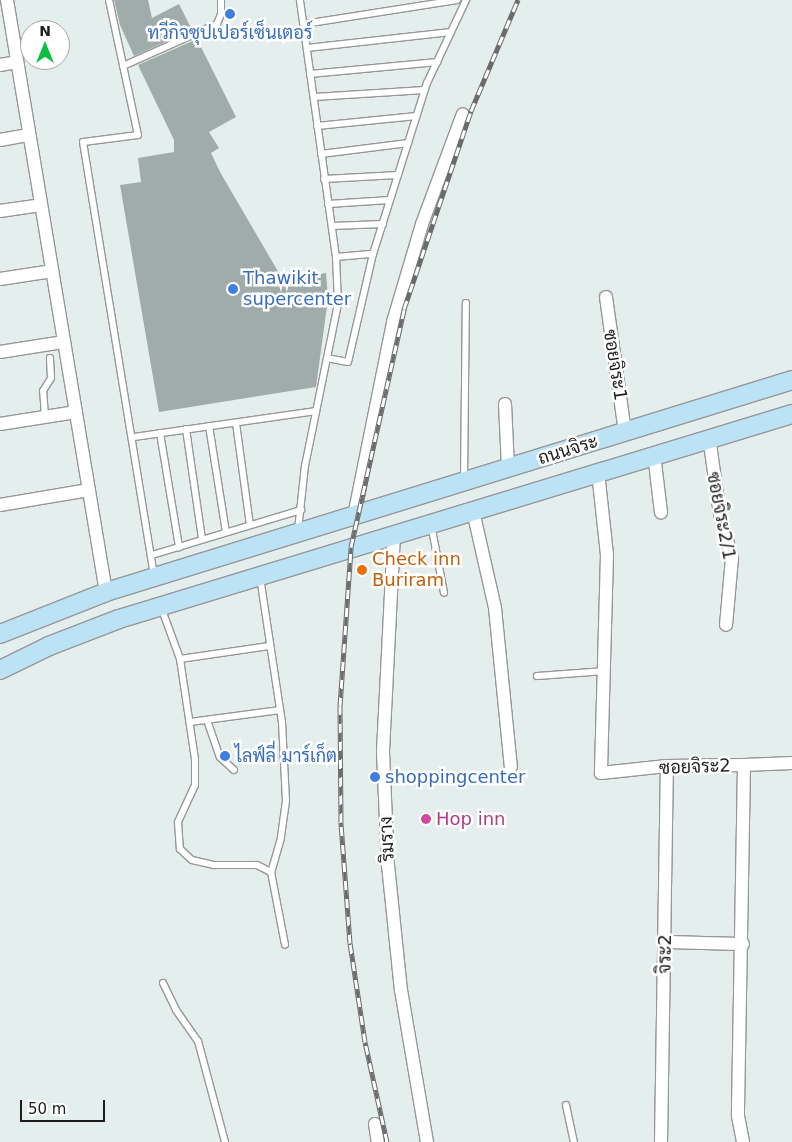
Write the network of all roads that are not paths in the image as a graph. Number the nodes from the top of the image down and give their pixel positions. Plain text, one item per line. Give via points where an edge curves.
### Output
1 (7, 0) edge
2 (109, 0) edge
3 (221, 0) edge
4 (300, 0) edge
5 (457, 0) edge
6 (466, 0) edge
7 (304, 24) junction
8 (451, 32) junction
9 (307, 48) junction
10 (17, 62) junction
11 (437, 62) junction
12 (0, 65) edge
13 (123, 66) junction
14 (310, 74) junction
15 (425, 90) junction
16 (314, 97) junction
17 (463, 114) dead end
18 (417, 116) junction
19 (317, 126) junction
20 (30, 135) junction
21 (0, 140) edge
22 (408, 143) junction
23 (321, 154) junction
24 (398, 175) junction
25 (324, 179) junction
26 (390, 200) junction
27 (41, 204) junction
28 (328, 204) junction
29 (0, 211) edge
30 (383, 224) junction
31 (332, 226) junction
32 (373, 254) junction
33 (336, 257) junction
34 (52, 271) junction
35 (0, 279) edge
36 (606, 298) dead end
37 (466, 303) dead end
38 (64, 342) junction
39 (0, 352) edge
40 (50, 358) dead end
41 (327, 358) junction
42 (792, 380) edge
43 (505, 404) dead end
44 (76, 412) junction
45 (316, 412) junction
46 (792, 414) edge
47 (45, 417) junction
48 (236, 423) junction
49 (0, 424) edge
50 (209, 426) junction
51 (186, 429) junction
52 (626, 432) junction
53 (160, 433) junction
54 (134, 437) junction
55 (708, 437) junction
56 (654, 454) junction
57 (508, 468) junction
58 (598, 472) junction
59 (464, 482) junction
60 (89, 490) junction
61 (0, 505) edge
62 (301, 510) junction
63 (473, 511) junction
64 (661, 513) dead end
65 (349, 518) junction
66 (431, 523) junction
67 (250, 525) junction
68 (226, 532) junction
69 (298, 532) junction
70 (394, 534) junction
71 (202, 540) junction
72 (178, 547) junction
73 (345, 549) junction
74 (152, 555) junction
75 (259, 576) junction
76 (155, 578) junction
77 (106, 592) junction
78 (444, 593) dead end
79 (161, 606) junction
80 (726, 626) dead end
81 (0, 634) edge
82 (269, 646) junction
83 (180, 659) junction
84 (0, 670) edge
85 (606, 671) junction
86 (537, 676) dead end
87 (280, 710) junction
88 (207, 720) junction
89 (190, 722) junction
90 (792, 763) edge
91 (744, 765) junction
92 (667, 766) junction
93 (511, 767) dead end
94 (234, 770) dead end
95 (271, 872) junction
96 (665, 942) junction
97 (743, 944) junction
98 (285, 946) dead end
99 (163, 983) dead end
100 (566, 1105) dead end
101 (375, 1124) dead end
102 (226, 1142) edge
103 (378, 1142) edge
104 (427, 1142) edge
105 (574, 1142) edge
106 (662, 1142) edge
107 (743, 1142) edge

1 - 10 street
2 - 13 lane
3 - 13 lane via 217,24
4 - 7 lane
5 - 7 lane
6 - 8 lane
7 - 9 lane
8 - 9 lane
8 - 11 lane
9 - 14 lane
10 - 12 street
10 - 20 street
11 - 14 lane
11 - 15 lane
13 - 54 lane via 138,135 83,142
14 - 16 lane
15 - 16 lane
15 - 18 lane
16 - 19 lane
17 - 65 street via 422,224 393,322
18 - 19 lane
18 - 22 lane
19 - 23 lane
20 - 21 street
20 - 27 street
22 - 23 lane
22 - 24 lane
23 - 25 lane
24 - 25 lane
24 - 26 lane
25 - 28 lane
26 - 28 lane
26 - 30 lane
27 - 29 street
27 - 34 street
28 - 31 lane
30 - 31 lane
30 - 32 lane
31 - 33 lane
32 - 33 lane
32 - 41 lane via 348,362
33 - 41 lane via 338,304
34 - 35 street
34 - 38 street
36 - 52 street, ซอยจิระ1
37 - 59 lane
38 - 39 street
38 - 44 street
40 - 47 lane via 51,378 43,391
41 - 45 lane
42 - 52 main road, ถนนจิระ
43 - 57 street
44 - 47 street
44 - 60 street
45 - 48 lane
45 - 62 lane via 305,466
46 - 55 main road, ถนนจิระ
47 - 49 street
48 - 50 lane
48 - 67 lane
50 - 51 lane
50 - 68 lane
51 - 53 lane
51 - 71 lane
52 - 57 main road, ถนนจิระ
53 - 54 lane
53 - 72 lane
54 - 74 lane
55 - 56 main road, ถนนจิระ
55 - 80 street, ซอยจิระ2/1 via 720,514 732,558
56 - 58 main road, ถนนจิระ
56 - 64 street
57 - 59 main road, ถนนจิระ
58 - 63 main road, ถนนจิระ
58 - 85 street, ซอยจิระ2 via 607,555
59 - 65 main road, ถนนจิระ
60 - 61 street
60 - 77 street
62 - 67 lane
62 - 69 lane
63 - 66 main road, ถนนจิระ
63 - 93 street via 495,608
65 - 69 main road, ถนนจิระ
65 - 73 main road
66 - 70 main road, ถนนจิระ
66 - 78 lane
67 - 68 lane
68 - 71 lane
69 - 76 main road, ถนนจิระ
70 - 73 main road, ถนนจิระ
70 - 104 street, ริมราง via 383,752 388,865 401,990
71 - 72 lane
72 - 74 lane
73 - 75 main road, ถนนจิระ
74 - 76 lane
75 - 79 main road, ถนนจิระ
75 - 82 lane
76 - 77 main road, ถนนจิระ
77 - 81 main road, ถนนจิระ
79 - 83 lane
79 - 84 main road, ถนนจิระ via 49,646
82 - 83 lane
82 - 87 lane
83 - 89 lane
85 - 86 lane
85 - 92 street, ซอยจิระ2 via 601,773
87 - 88 lane
87 - 95 lane via 286,802 281,838
88 - 89 lane
88 - 94 lane via 220,757
89 - 95 lane via 195,785 178,822 176,836 180,850 192,860 214,865 257,865
90 - 91 street
91 - 92 street, ซอยจิระ2
91 - 97 street, ซอยจิระ2
92 - 96 street, จิระ2
95 - 98 lane
96 - 97 street
96 - 106 street, จิระ2
97 - 107 street, ซอยจิระ2 via 738,1116
99 - 102 lane via 176,1010 198,1041
100 - 105 lane
101 - 103 street

